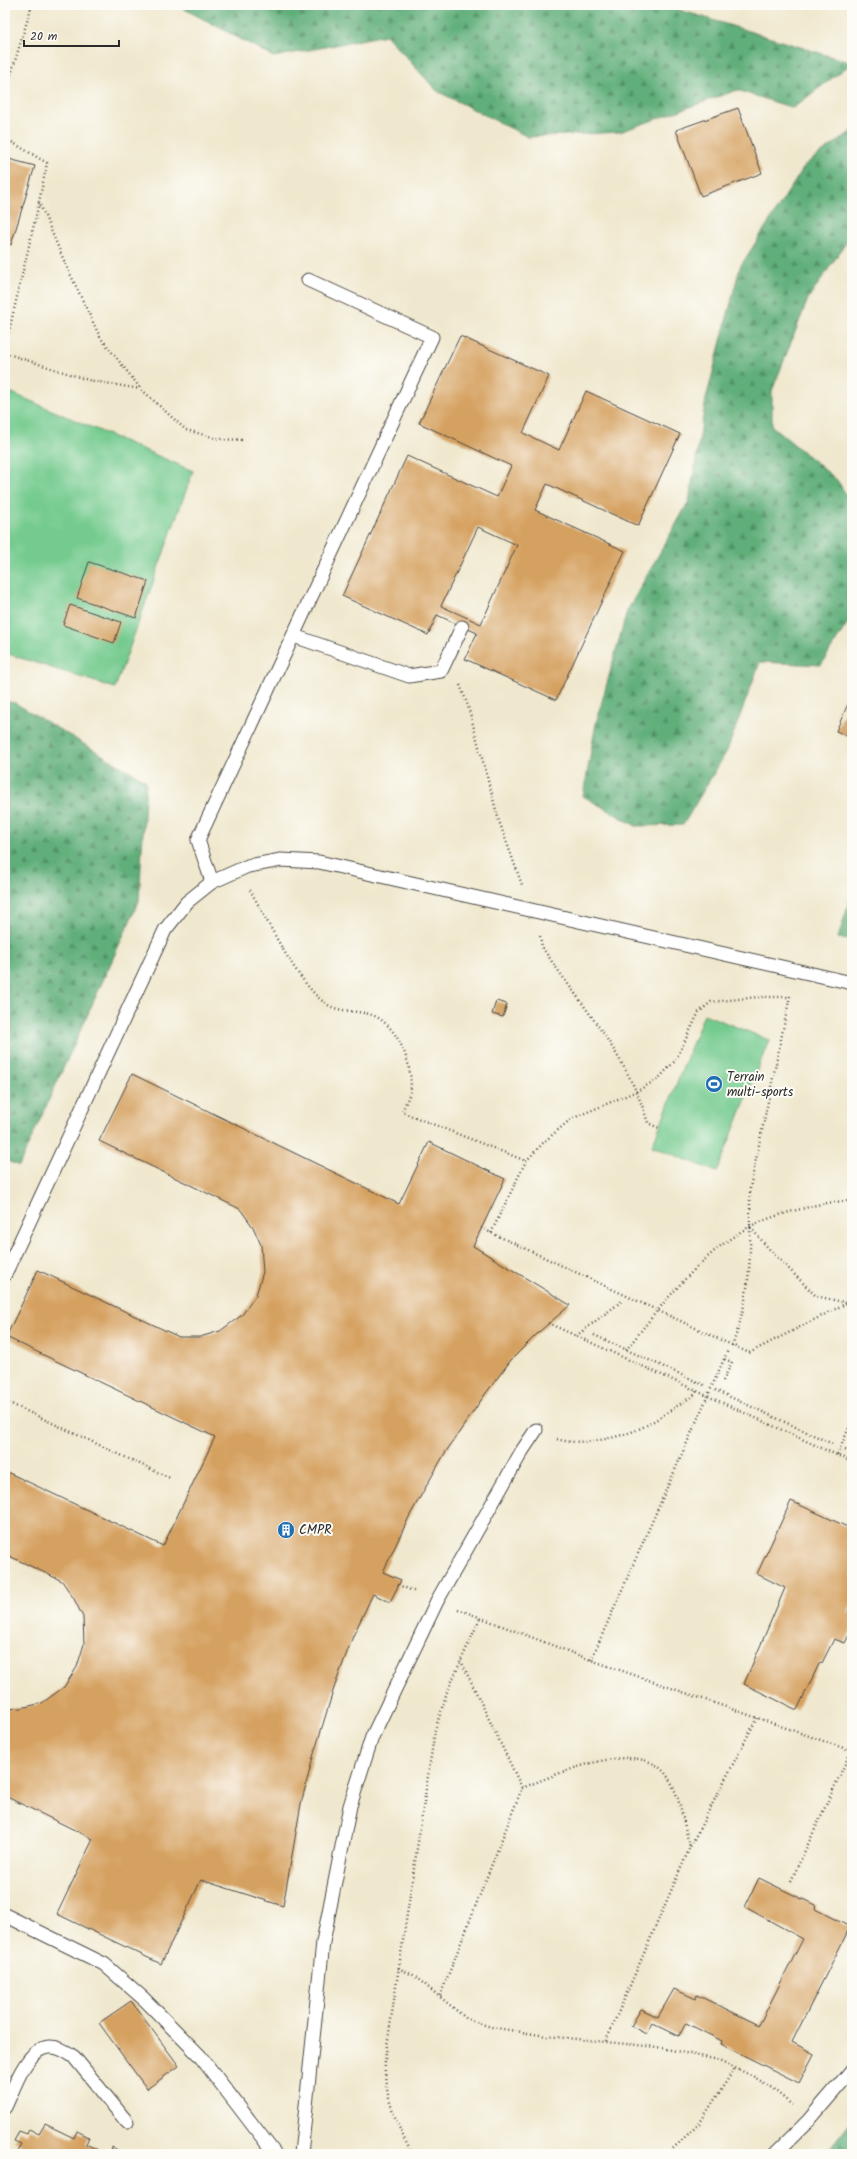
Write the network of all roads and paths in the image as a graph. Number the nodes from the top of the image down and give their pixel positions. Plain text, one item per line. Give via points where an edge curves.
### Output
1 (32, 5) edge
2 (5, 94) edge
3 (5, 138) edge
4 (39, 202) junction
5 (308, 280) dead end
6 (5, 348) edge
7 (5, 353) edge
8 (141, 389) junction
9 (243, 440) dead end
10 (462, 627) dead end
11 (294, 636) junction
12 (441, 671) junction
13 (239, 870) junction
14 (212, 882) junction
15 (537, 911) junction
16 (795, 970) junction
17 (852, 983) edge
18 (790, 997) junction
19 (636, 1091) junction
20 (659, 1128) dead end
21 (526, 1161) junction
22 (852, 1201) edge
23 (750, 1227) junction
24 (481, 1228) dead end
25 (491, 1234) junction
26 (5, 1274) edge
27 (622, 1301) dead end
28 (848, 1303) junction
29 (852, 1304) edge
30 (657, 1310) junction
31 (548, 1323) dead end
32 (594, 1335) dead end
33 (576, 1336) junction
34 (732, 1346) junction
35 (626, 1350) junction
36 (728, 1350) dead end
37 (724, 1359) junction
38 (724, 1381) dead end
39 (706, 1386) dead end
40 (721, 1388) dead end
41 (697, 1390) junction
42 (715, 1390) dead end
43 (719, 1392) junction
44 (709, 1395) junction
45 (5, 1401) edge
46 (852, 1421) edge
47 (536, 1430) joint
48 (836, 1446) dead end
49 (846, 1450) dead end
50 (852, 1453) edge
51 (837, 1455) junction
52 (852, 1462) edge
53 (170, 1478) dead end
54 (398, 1585) dead end
55 (437, 1601) junction
56 (480, 1618) junction
57 (591, 1660) junction
58 (460, 1661) junction
59 (757, 1718) junction
60 (852, 1750) edge
61 (522, 1788) junction
62 (690, 1847) junction
63 (791, 1881) dead end
64 (5, 1915) edge
65 (398, 1968) junction
66 (440, 1996) junction
67 (606, 2041) junction
68 (735, 2068) junction
69 (852, 2070) edge
70 (5, 2107) edge
71 (809, 2120) junction
72 (127, 2122) dead end
73 (275, 2154) edge
74 (301, 2154) edge
75 (412, 2154) edge
76 (668, 2154) edge
77 (775, 2154) edge

1 - 2 path
3 - 4 path via 47,163
4 - 6 path
4 - 8 path via 100,337
5 - 11 lane via 432,337
7 - 8 path via 88,380
8 - 9 path via 186,430 220,439
10 - 12 lane
11 - 12 lane via 409,676
11 - 14 lane via 198,840
12 - 15 path via 457,678 468,706 499,821
13 - 14 lane
13 - 15 lane via 281,860 319,862
13 - 21 path via 289,959 311,989 326,1004 347,1011 373,1015 388,1026 403,1046 410,1092 402,1112
14 - 26 lane via 187,902 165,930
15 - 16 lane
15 - 19 path via 542,947 598,1025
16 - 17 lane
16 - 18 path
18 - 19 path via 758,997 711,1002 699,1012 675,1061 658,1079
18 - 23 path via 750,1188
19 - 20 path via 648,1123
19 - 21 path via 571,1119 544,1141
21 - 25 path
22 - 23 path via 831,1201 788,1212
23 - 28 path via 816,1296
23 - 30 path via 710,1256
23 - 34 path via 751,1262 747,1297
24 - 25 path
25 - 30 path
27 - 33 path
28 - 29 path
28 - 34 path via 749,1353
30 - 34 path
30 - 35 path
31 - 33 path
32 - 35 path
33 - 41 path
35 - 39 path
36 - 37 path
37 - 38 path via 732,1362
37 - 44 path
40 - 43 path
41 - 44 path
41 - 47 path via 694,1395 646,1426 620,1435 590,1441 566,1442
42 - 43 path
43 - 48 path
44 - 51 path
44 - 57 path
45 - 53 path
46 - 51 path
47 - 55 lane via 522,1450
49 - 50 path
51 - 52 path
54 - 55 path
55 - 56 path
55 - 74 lane via 372,1737 350,1806 323,1942
56 - 57 path
56 - 58 path
57 - 59 path
58 - 61 path
58 - 65 path via 435,1730
59 - 60 path
59 - 62 path
60 - 63 path
61 - 62 path via 571,1769 615,1759 633,1757 647,1760 658,1766 667,1776 682,1810
61 - 66 path
62 - 67 path
64 - 73 lane via 104,1964 144,1999 200,2056
65 - 66 path via 413,1975
65 - 75 path via 384,2078 388,2100
66 - 67 path via 467,2019 491,2026 546,2036
67 - 68 path via 656,2047 714,2059
68 - 71 path via 772,2088
68 - 76 path via 699,2124
69 - 71 lane
70 - 72 lane via 31,2055 41,2048 54,2046 74,2056
71 - 77 lane

